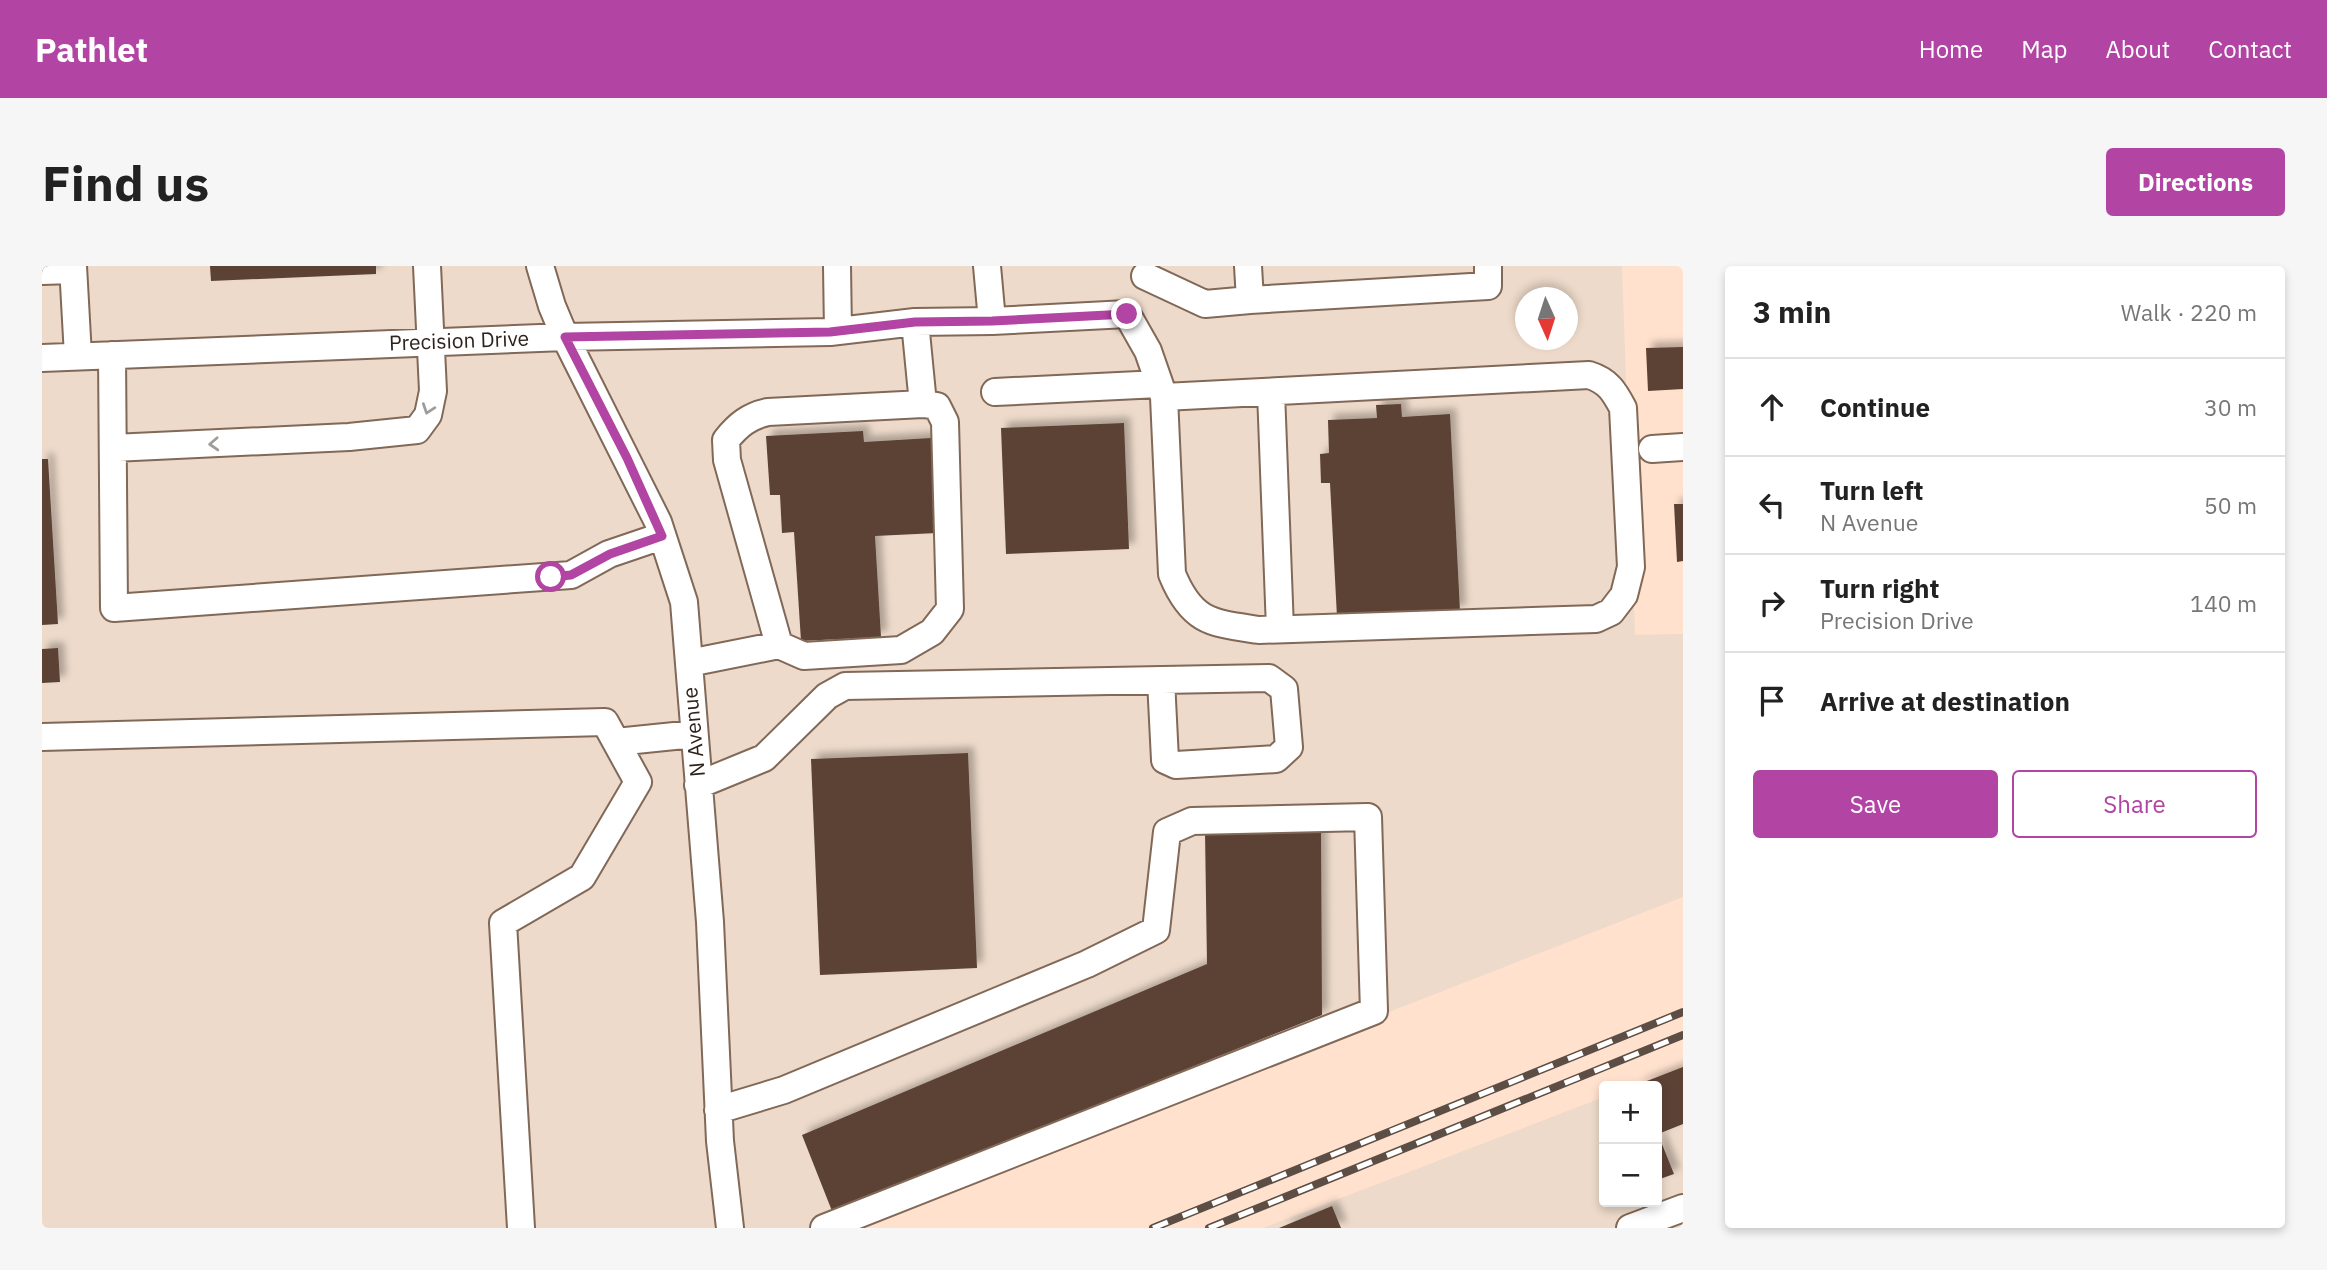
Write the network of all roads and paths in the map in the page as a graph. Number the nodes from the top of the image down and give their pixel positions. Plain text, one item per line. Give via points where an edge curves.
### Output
1 (427, 266) edge
2 (540, 266) edge
3 (837, 266) edge
4 (987, 266) edge
5 (1248, 266) edge
6 (1488, 266) edge
7 (73, 268) edge
8 (42, 271) edge
9 (1146, 271) edge
10 (1250, 300) junction
11 (1127, 314) junction
12 (992, 321) junction
13 (915, 322) junction
14 (838, 331) junction
15 (565, 337) junction
16 (431, 342) junction
17 (112, 355) junction
18 (78, 356) junction
19 (42, 358) edge
20 (1162, 391) junction
21 (995, 392) dead end
22 (1270, 392) junction
23 (923, 404) junction
24 (1683, 447) edge
25 (113, 448) junction
26 (1652, 449) dead end
27 (662, 536) junction
28 (1280, 629) junction
29 (779, 645) junction
30 (689, 663) junction
31 (1161, 680) junction
32 (694, 734) junction
33 (42, 737) edge
34 (616, 742) junction
35 (698, 785) junction
36 (718, 1110) junction
37 (1683, 1208) edge
38 (521, 1228) edge
39 (730, 1228) edge
40 (824, 1228) edge
41 (1630, 1228) edge

1 - 16 street
2 - 15 street, N Avenue
3 - 14 street
4 - 12 street
5 - 10 street
6 - 10 street via 1489,286
7 - 8 street
7 - 18 street
9 - 10 street via 1205,304
9 - 11 street via 1141,295
11 - 12 street, Precision Drive
11 - 20 street via 1148,351
12 - 13 street, Precision Drive
13 - 14 street, Precision Drive
13 - 23 street
14 - 15 street, Precision Drive
15 - 16 street, Precision Drive
15 - 27 street, N Avenue
16 - 17 street, Precision Drive
16 -> 25 street via 433,391 428,415 417,430 349,438
17 - 18 street, Precision Drive
17 - 25 street
18 - 19 street, Precision Drive
20 - 21 street
20 - 22 street
20 - 28 street via 1172,574 1179,593 1190,608 1214,623
22 - 28 street
22 - 28 street via 1589,375 1603,380 1623,408 1631,567 1624,595 1611,612 1596,619
23 - 29 street via 937,406 945,422 950,609 932,632 901,650 804,656
23 - 29 street via 768,412 753,415 726,440 727,460
24 - 26 street
25 - 27 street via 114,608 571,575 610,554
27 - 30 street, N Avenue via 684,602
29 - 30 street
30 - 32 street, N Avenue
31 - 31 street via 1269,678 1284,690 1289,747 1276,759 1176,765 1165,760
31 - 35 street via 845,686 827,696 764,758
32 - 34 street
32 - 35 street, N Avenue
33 - 34 street via 605,722
34 - 38 street via 638,782 582,877 503,923
35 - 36 street, N Avenue via 710,922
36 - 39 street, N Avenue
36 - 40 street via 796,1084 1087,964 1156,930 1167,832 1192,821 1368,817 1374,1011
37 - 41 street

